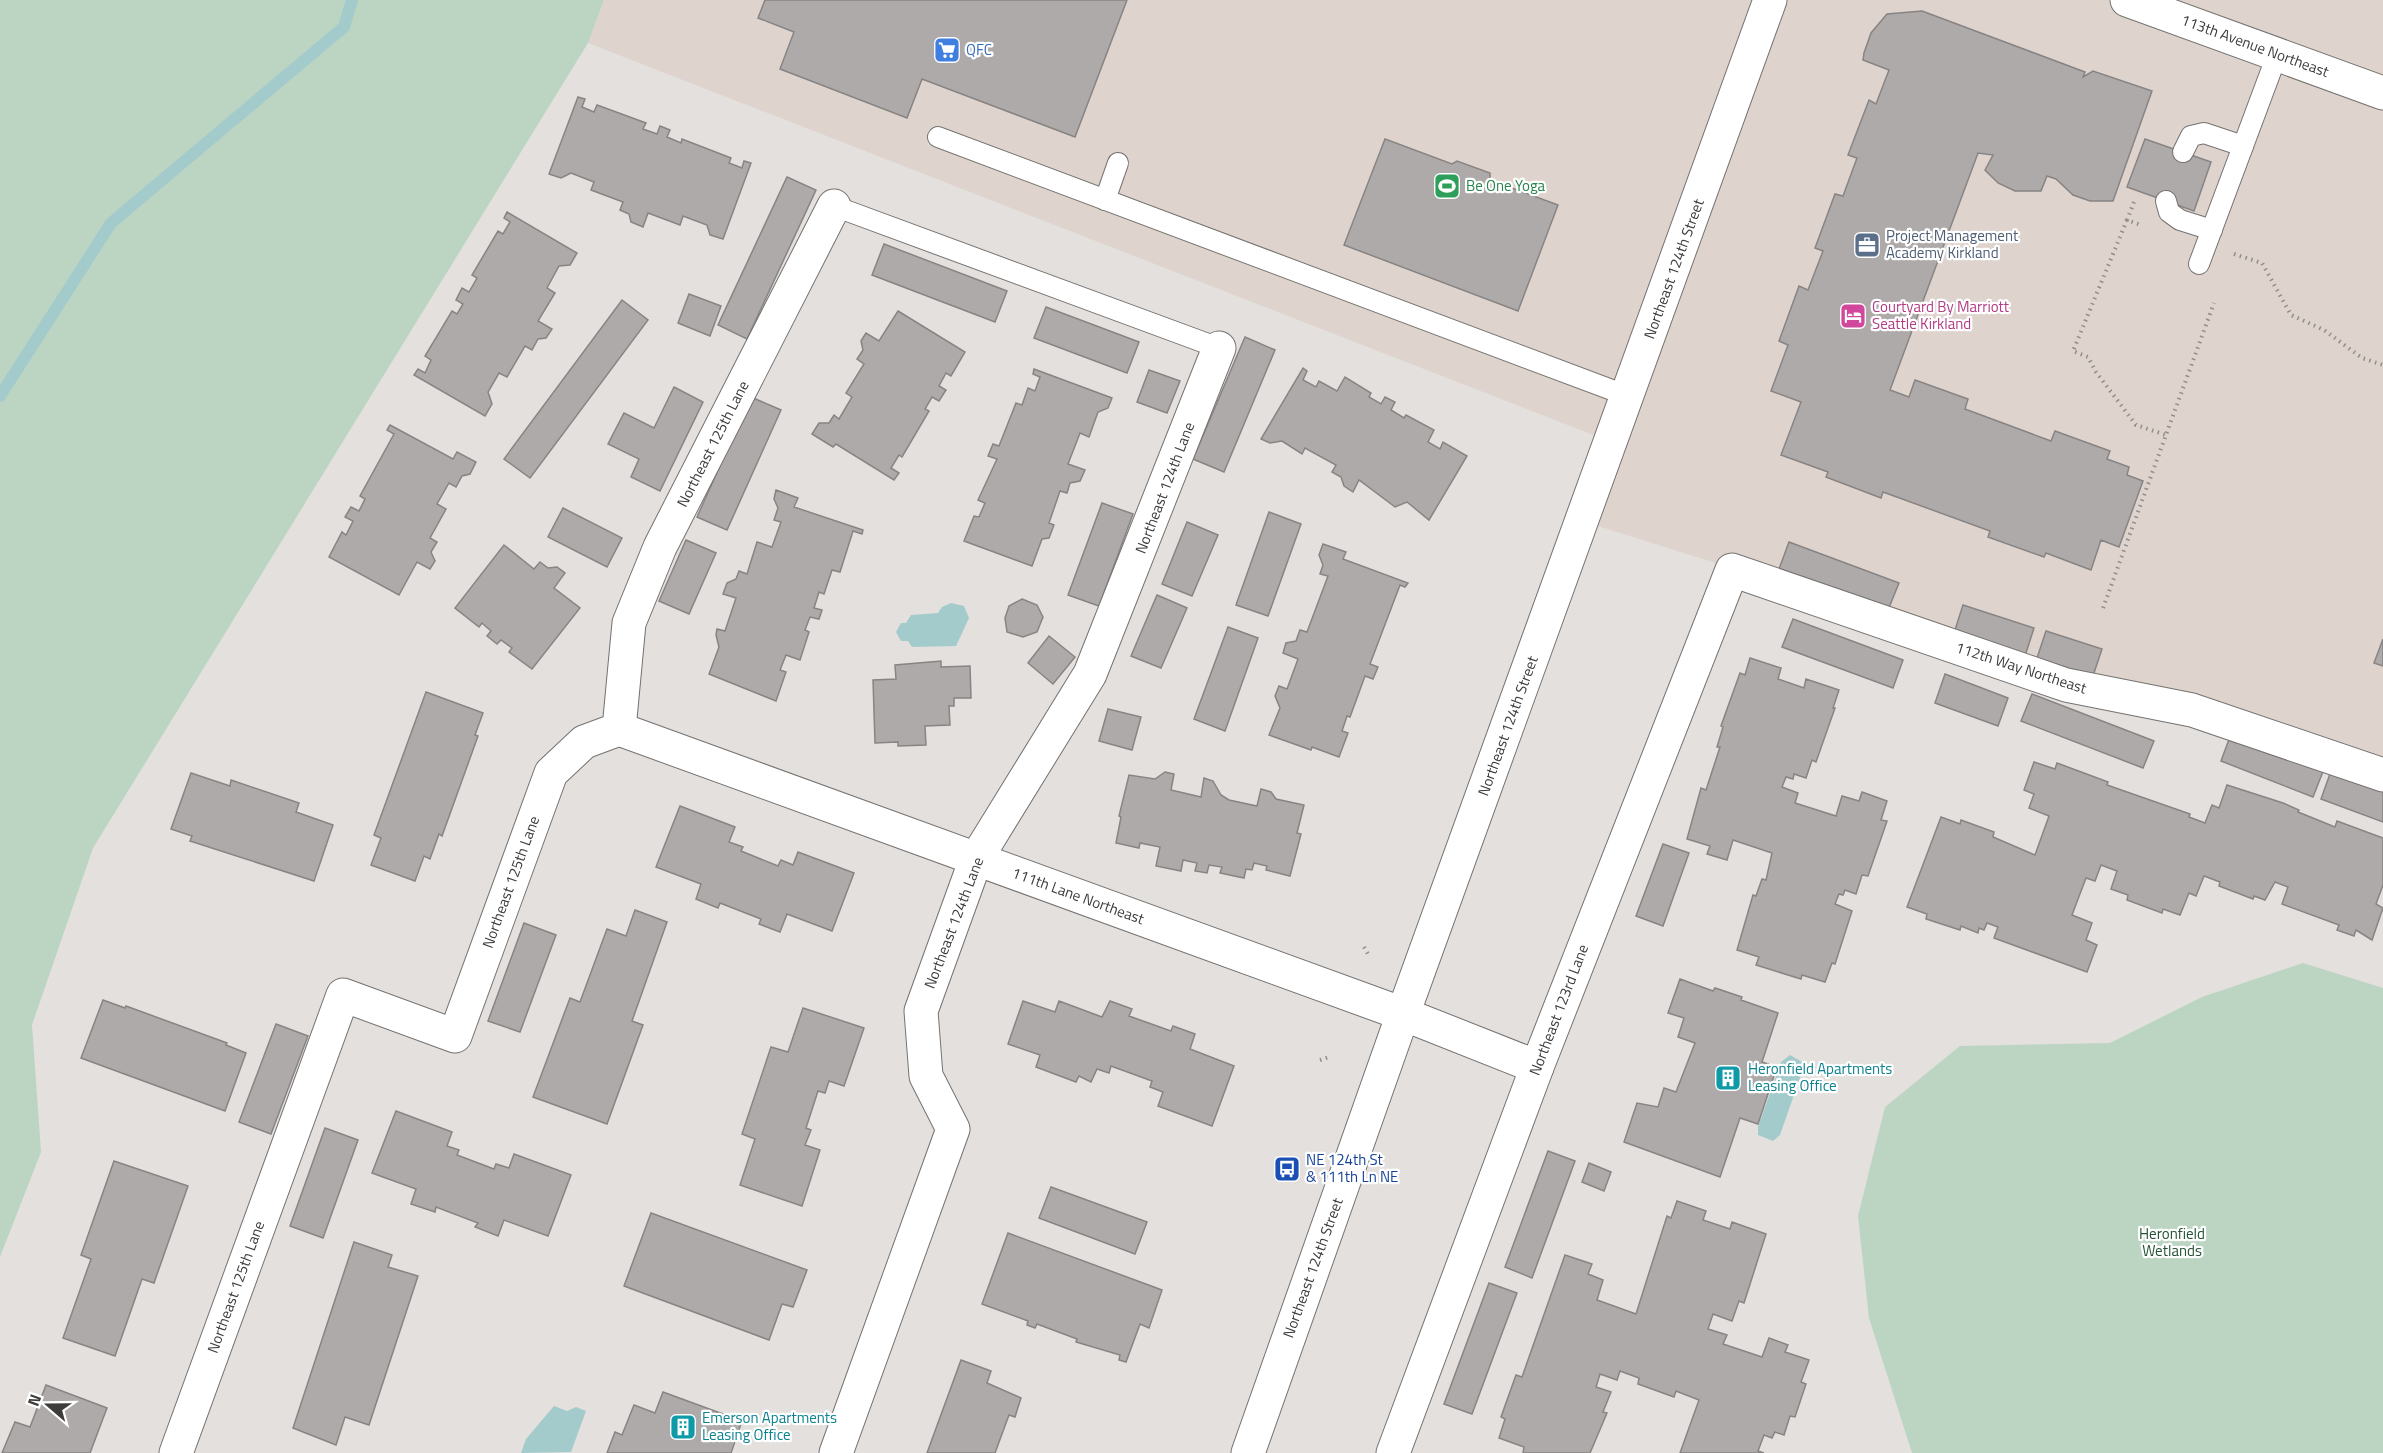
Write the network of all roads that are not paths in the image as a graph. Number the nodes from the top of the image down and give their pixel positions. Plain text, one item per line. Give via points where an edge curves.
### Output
1 (1770, 0) edge
2 (2147, 3) edge
3 (2277, 55) junction
4 (2383, 93) edge
5 (938, 137) dead end
6 (2243, 146) junction
7 (2183, 152) dead end
8 (1118, 164) dead end
9 (1105, 200) junction
10 (2166, 201) dead end
11 (834, 206) joint
12 (1219, 348) joint
13 (1628, 396) junction
14 (1732, 570) joint
15 (619, 729) junction
16 (2383, 775) edge
17 (976, 859) junction
18 (1403, 1014) junction
19 (1537, 1067) junction
20 (176, 1453) edge
21 (836, 1453) edge
22 (1248, 1453) edge
23 (1393, 1453) edge

1 - 13 street, Northeast 124th Street
2 - 3 street, 113th Avenue Northeast
3 - 4 street, 113th Avenue Northeast
3 - 6 lane
5 - 9 lane
6 - 7 lane via 2204,133 2191,136
6 - 10 lane via 2206,247 2169,212
8 - 9 lane
9 - 13 lane
11 - 12 lane
11 - 15 street, Northeast 125th Lane via 660,547 628,623
12 - 17 street, Northeast 124th Lane via 1090,674
13 - 18 street, Northeast 124th Street
14 - 16 street, 112th Way Northeast via 2066,685 2192,710
14 - 19 street, Northeast 123rd Lane
15 - 17 street, 111th Lane Northeast
15 - 20 street, Northeast 125th Lane via 584,742 551,773 455,1036 343,995
17 - 18 street, 111th Lane Northeast
17 - 21 street, Northeast 124th Lane via 921,1011 926,1076 953,1129
18 - 19 street, 111th Lane Northeast
18 - 22 street, Northeast 124th Street
19 - 23 street, Northeast 123rd Lane

